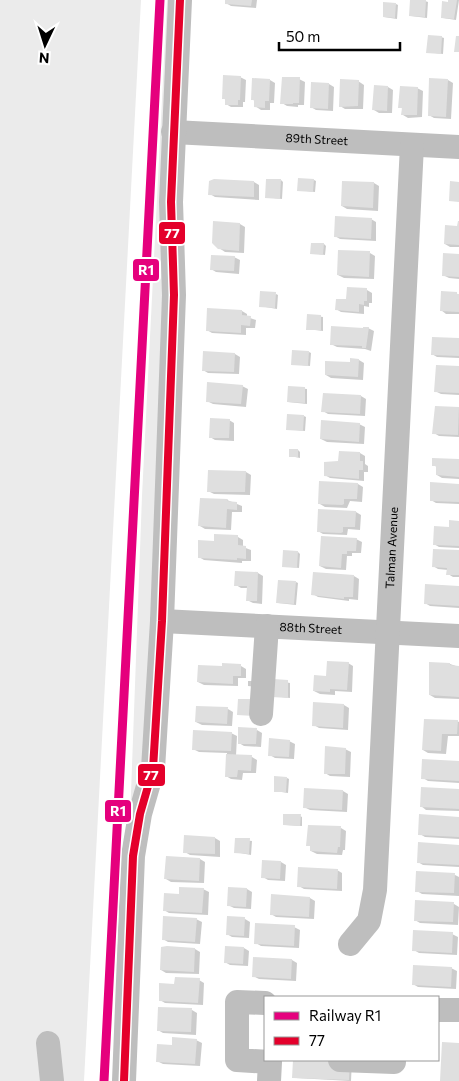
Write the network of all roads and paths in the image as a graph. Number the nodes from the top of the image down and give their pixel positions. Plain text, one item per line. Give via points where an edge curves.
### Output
1 (180, 0) edge
2 (173, 132) junction
3 (412, 145) junction
4 (459, 147) edge
5 (162, 621) junction
6 (267, 626) junction
7 (388, 632) junction
8 (459, 636) edge
9 (261, 714) dead end
10 (350, 944) dead end
11 (264, 1003) edge
12 (439, 1010) edge
13 (459, 1010) edge
14 (48, 1043) dead end
15 (347, 1061) edge
16 (272, 1068) edge
17 (394, 1068) edge
18 (52, 1081) edge
19 (124, 1081) edge

1 - 2 street
2 - 3 street, 89th Street
2 - 5 street via 174,295
3 - 4 street, 89th Street
3 - 7 street, Talman Avenue
5 - 6 street, 88th Street
5 - 19 street via 153,769 140,814 133,856
6 - 7 street, 88th Street
6 - 9 street
7 - 8 street, 88th Street
7 - 10 street, Talman Avenue via 375,890 369,921
11 - 16 street via 237,1002 237,1060
12 - 13 street
14 - 18 street
15 - 17 street

